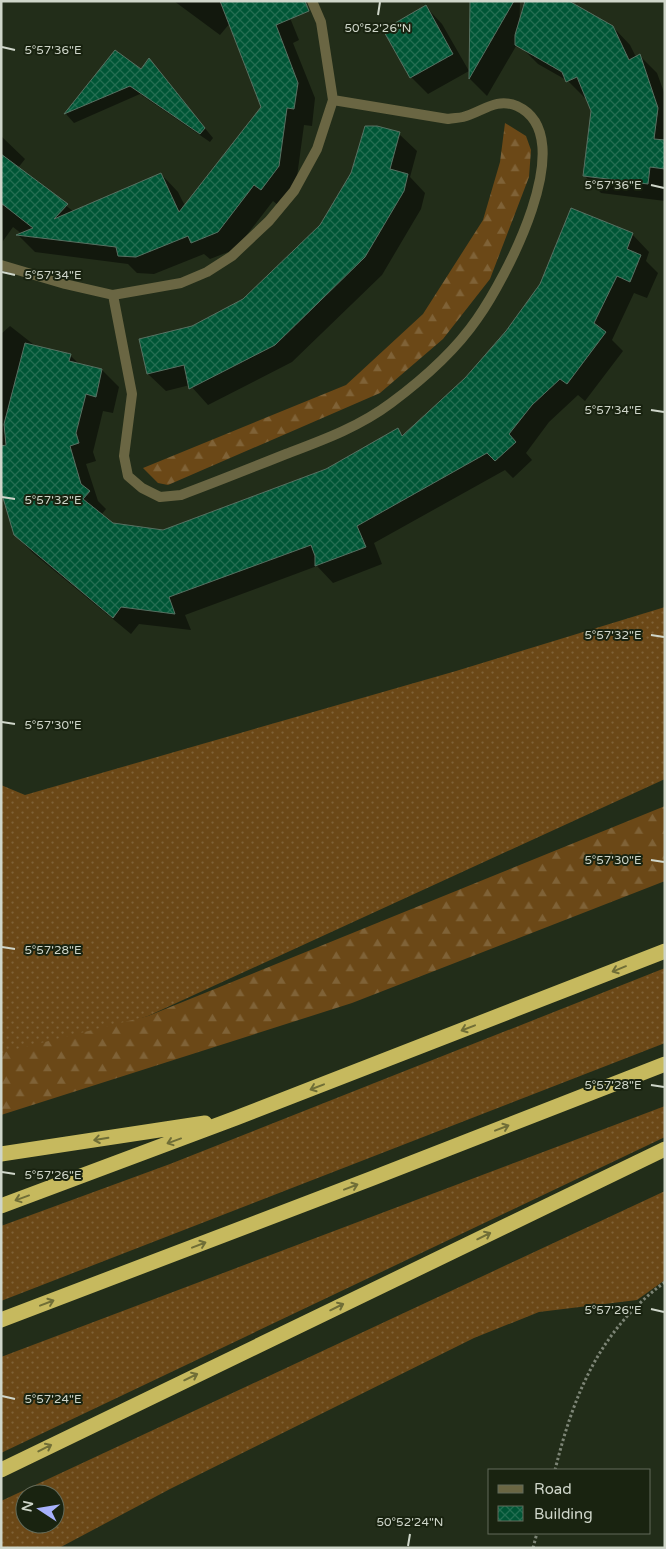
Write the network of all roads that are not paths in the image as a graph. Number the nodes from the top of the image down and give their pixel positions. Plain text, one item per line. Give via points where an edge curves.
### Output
1 (312, 1) edge
2 (333, 100) junction
3 (1, 265) edge
4 (113, 295) junction
5 (665, 951) edge
6 (665, 1064) edge
7 (236, 1118) junction
8 (665, 1149) edge
9 (1, 1154) edge
10 (1, 1206) edge
11 (1, 1320) edge
12 (1, 1470) edge

1 - 2 street via 321,22
2 - 4 street via 317,149 294,191 269,221 232,256 181,283
2 - 4 street via 448,119 464,117 485,106 500,103 517,106 532,118 541,133 544,153 534,202 519,246 486,307 449,352 391,403 350,430 181,496 160,497 128,476 124,456 132,394
3 - 4 street
5 -> 7 highway
11 -> 6 highway
7 -> 9 highway
7 -> 10 highway
12 -> 8 highway

